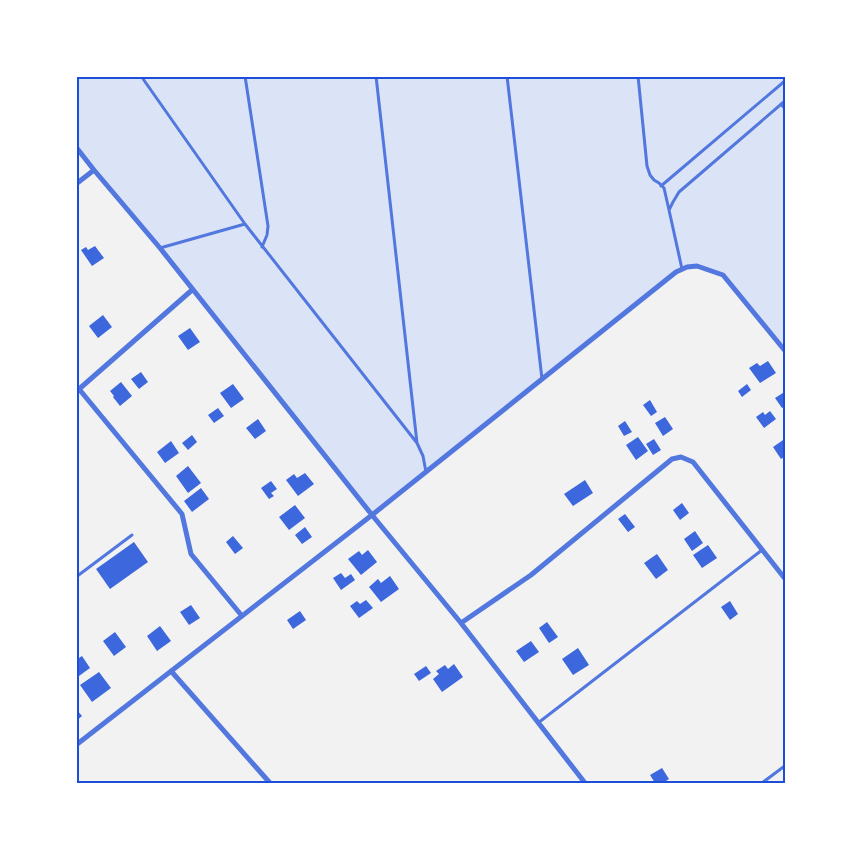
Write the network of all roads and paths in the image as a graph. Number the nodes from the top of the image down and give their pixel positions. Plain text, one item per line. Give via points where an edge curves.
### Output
1 (141, 76) edge
2 (245, 76) edge
3 (376, 76) edge
4 (507, 76) edge
5 (638, 76) edge
6 (786, 80) edge
7 (786, 100) edge
8 (781, 104) junction
9 (786, 110) edge
10 (76, 147) edge
11 (94, 170) junction
12 (76, 184) edge
13 (661, 186) junction
14 (669, 210) junction
15 (245, 224) junction
16 (262, 247) junction
17 (160, 248) junction
18 (682, 269) junction
19 (192, 290) junction
20 (786, 352) edge
21 (542, 378) junction
22 (78, 390) edge
23 (417, 443) junction
24 (426, 472) junction
25 (372, 515) junction
26 (132, 535) dead end
27 (762, 550) junction
28 (76, 577) edge
29 (786, 580) edge
30 (242, 616) junction
31 (461, 623) junction
32 (171, 671) junction
33 (538, 723) junction
34 (76, 745) edge
35 (786, 765) edge
36 (270, 783) edge
37 (585, 783) edge
38 (762, 783) edge

1 - 15 lane
2 - 16 lane via 268,226
3 - 23 lane
4 - 21 lane
5 - 13 lane via 647,166 650,175
6 - 13 lane
7 - 8 lane
8 - 9 lane
8 - 14 lane via 679,192
10 - 11 street
11 - 12 street
11 - 17 street
13 - 14 lane
14 - 18 lane
15 - 16 lane
15 - 17 lane
16 - 23 lane
17 - 19 street
18 - 20 street via 697,266 723,275
18 - 21 street
19 - 22 street
19 - 25 street
21 - 24 street
22 - 30 street via 182,514 191,554
23 - 24 lane
24 - 25 street
25 - 30 street
25 - 31 street
26 - 28 lane
27 - 29 street
27 - 31 street via 692,462 681,456 672,458 532,575
27 - 33 lane
30 - 32 street
31 - 33 street
32 - 34 street
32 - 36 street
33 - 37 street
35 - 38 lane

